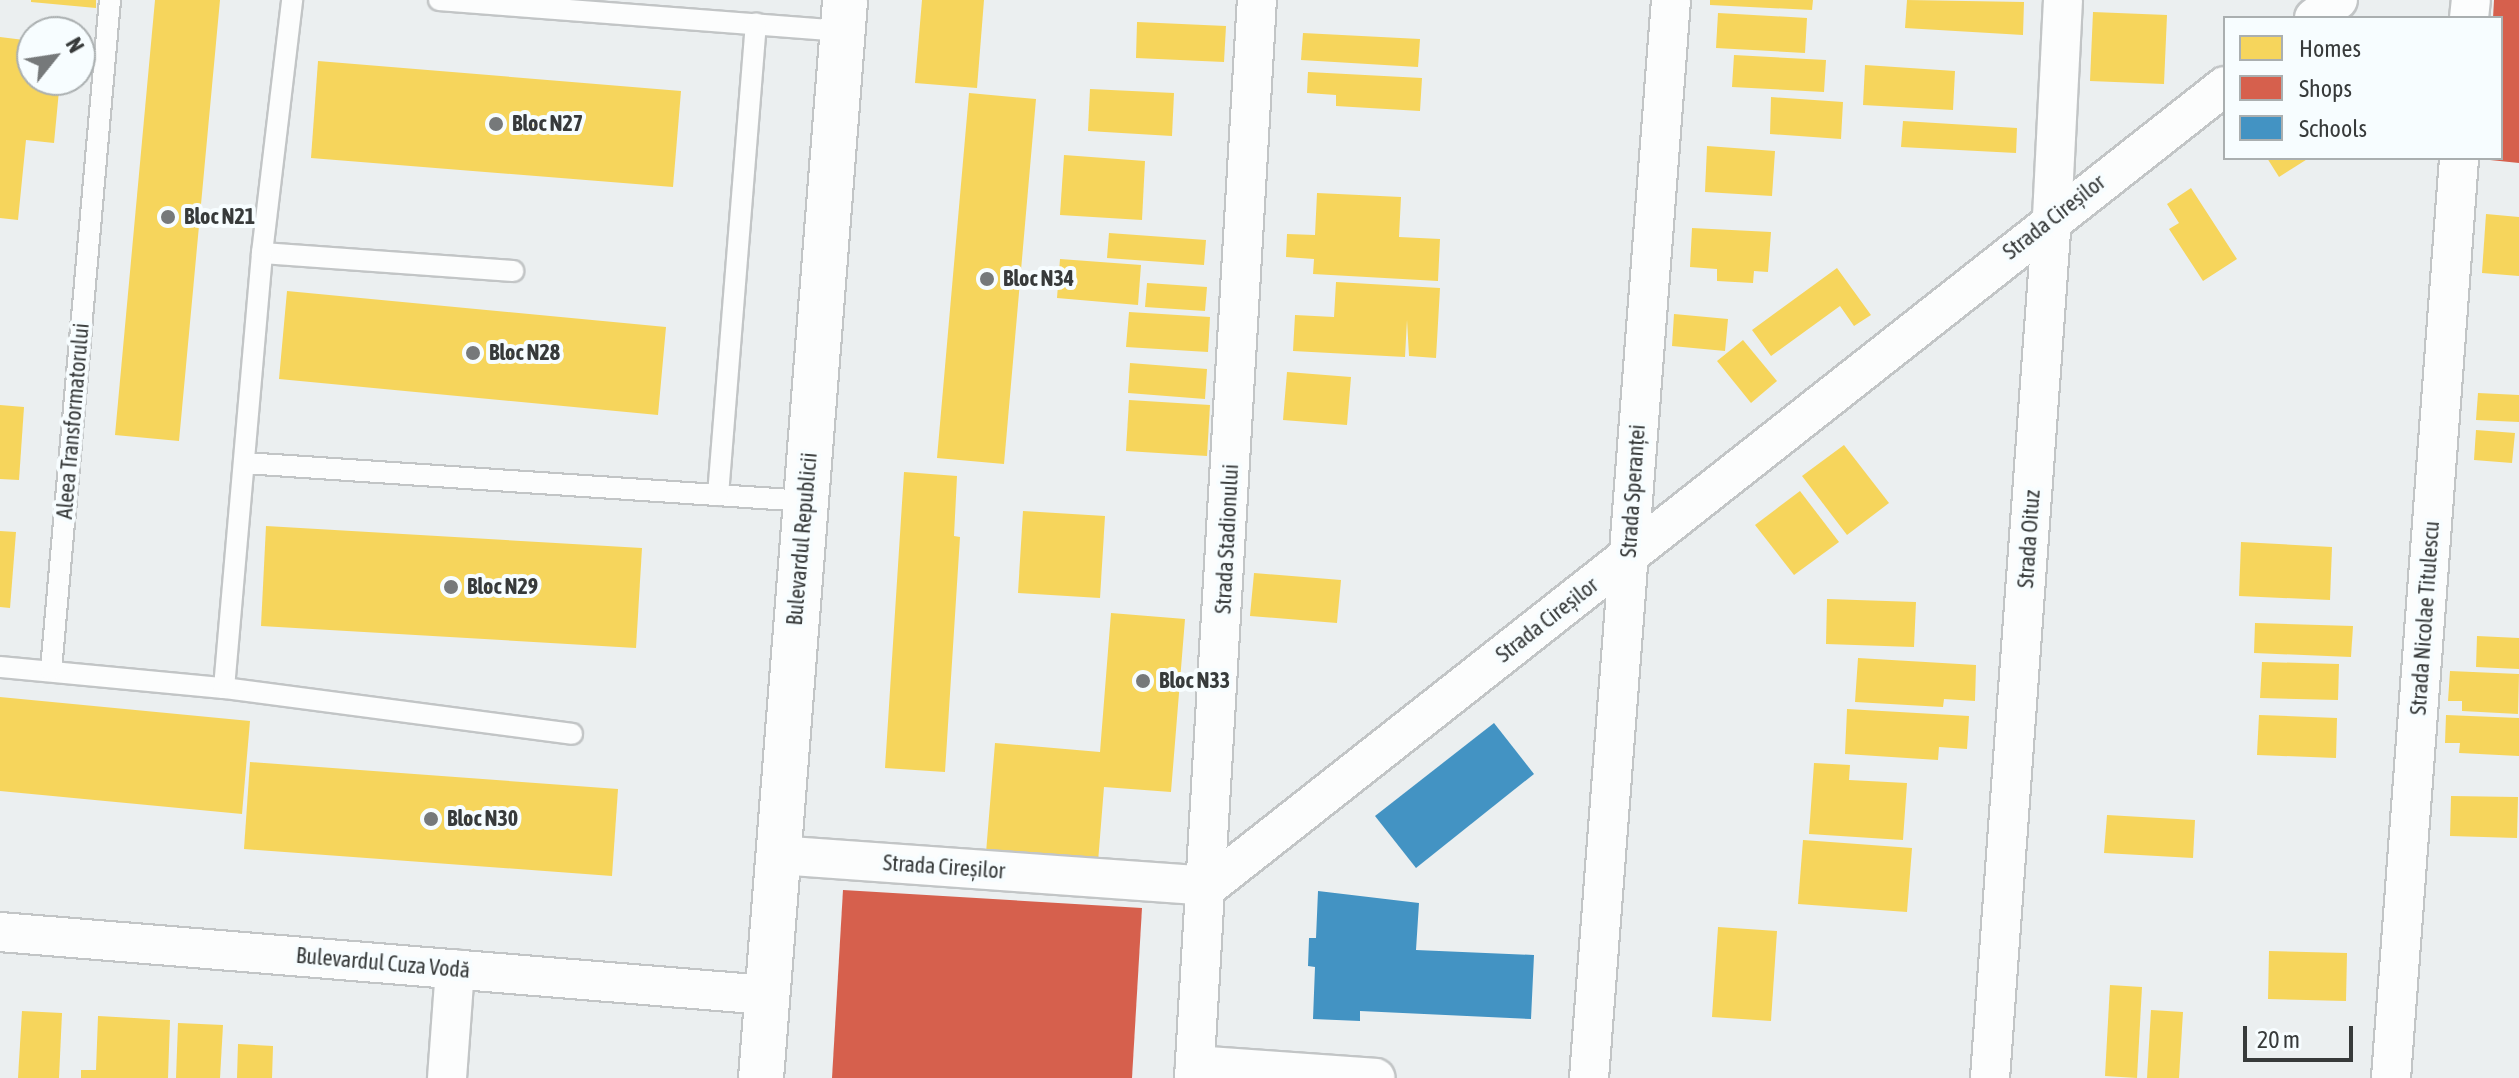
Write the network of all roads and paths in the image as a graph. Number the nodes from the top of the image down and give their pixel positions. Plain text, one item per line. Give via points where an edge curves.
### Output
1 (110, 0) edge
2 (292, 0) edge
3 (439, 0) edge
4 (1257, 0) edge
5 (1671, 0) edge
6 (2063, 0) edge
7 (2338, 0) edge
8 (844, 16) edge
9 (2317, 16) edge
10 (756, 24) junction
11 (2223, 88) edge
12 (2459, 160) edge
13 (2052, 217) junction
14 (262, 253) junction
15 (513, 271) dead end
16 (245, 463) junction
17 (718, 495) junction
18 (806, 501) junction
19 (1628, 557) junction
20 (0, 667) edge
21 (51, 670) junction
22 (224, 688) junction
23 (572, 734) dead end
24 (777, 855) junction
25 (1209, 886) junction
26 (0, 932) edge
27 (455, 969) junction
28 (767, 995) junction
29 (1194, 1072) edge
30 (447, 1078) edge
31 (761, 1078) edge
32 (1376, 1078) edge
33 (1589, 1078) edge
34 (1990, 1078) edge
35 (2391, 1078) edge

1 - 21 lane, Aleea Transformatorului
2 - 14 lane
3 - 10 lane
4 - 25 street, Strada Stadionului
5 - 19 street, Strada Speranței
6 - 13 street, Strada Oituz
7 - 9 street
8 - 10 lane
8 - 18 main road, Bulevardul Republicii
10 - 17 lane
11 - 13 street, Strada Cireșilor
12 - 35 street, Strada Nicolae Titulescu
13 - 19 street, Strada Cireșilor
13 - 34 street, Strada Oituz
14 - 15 lane
14 - 16 lane
16 - 17 lane
16 - 22 lane
17 - 18 lane
18 - 24 main road, Bulevardul Republicii
19 - 25 street, Strada Cireșilor
19 - 33 street, Strada Speranței
20 - 21 lane
21 - 22 lane
22 - 23 lane
24 - 25 street, Strada Cireșilor
24 - 28 main road, Bulevardul Republicii
25 - 29 street, Strada Stadionului
26 - 27 street, Bulevardul Cuza Vodă
27 - 28 street, Bulevardul Cuza Vodă
27 - 30 street
28 - 31 main road, Bulevardul Republicii
29 - 32 street

